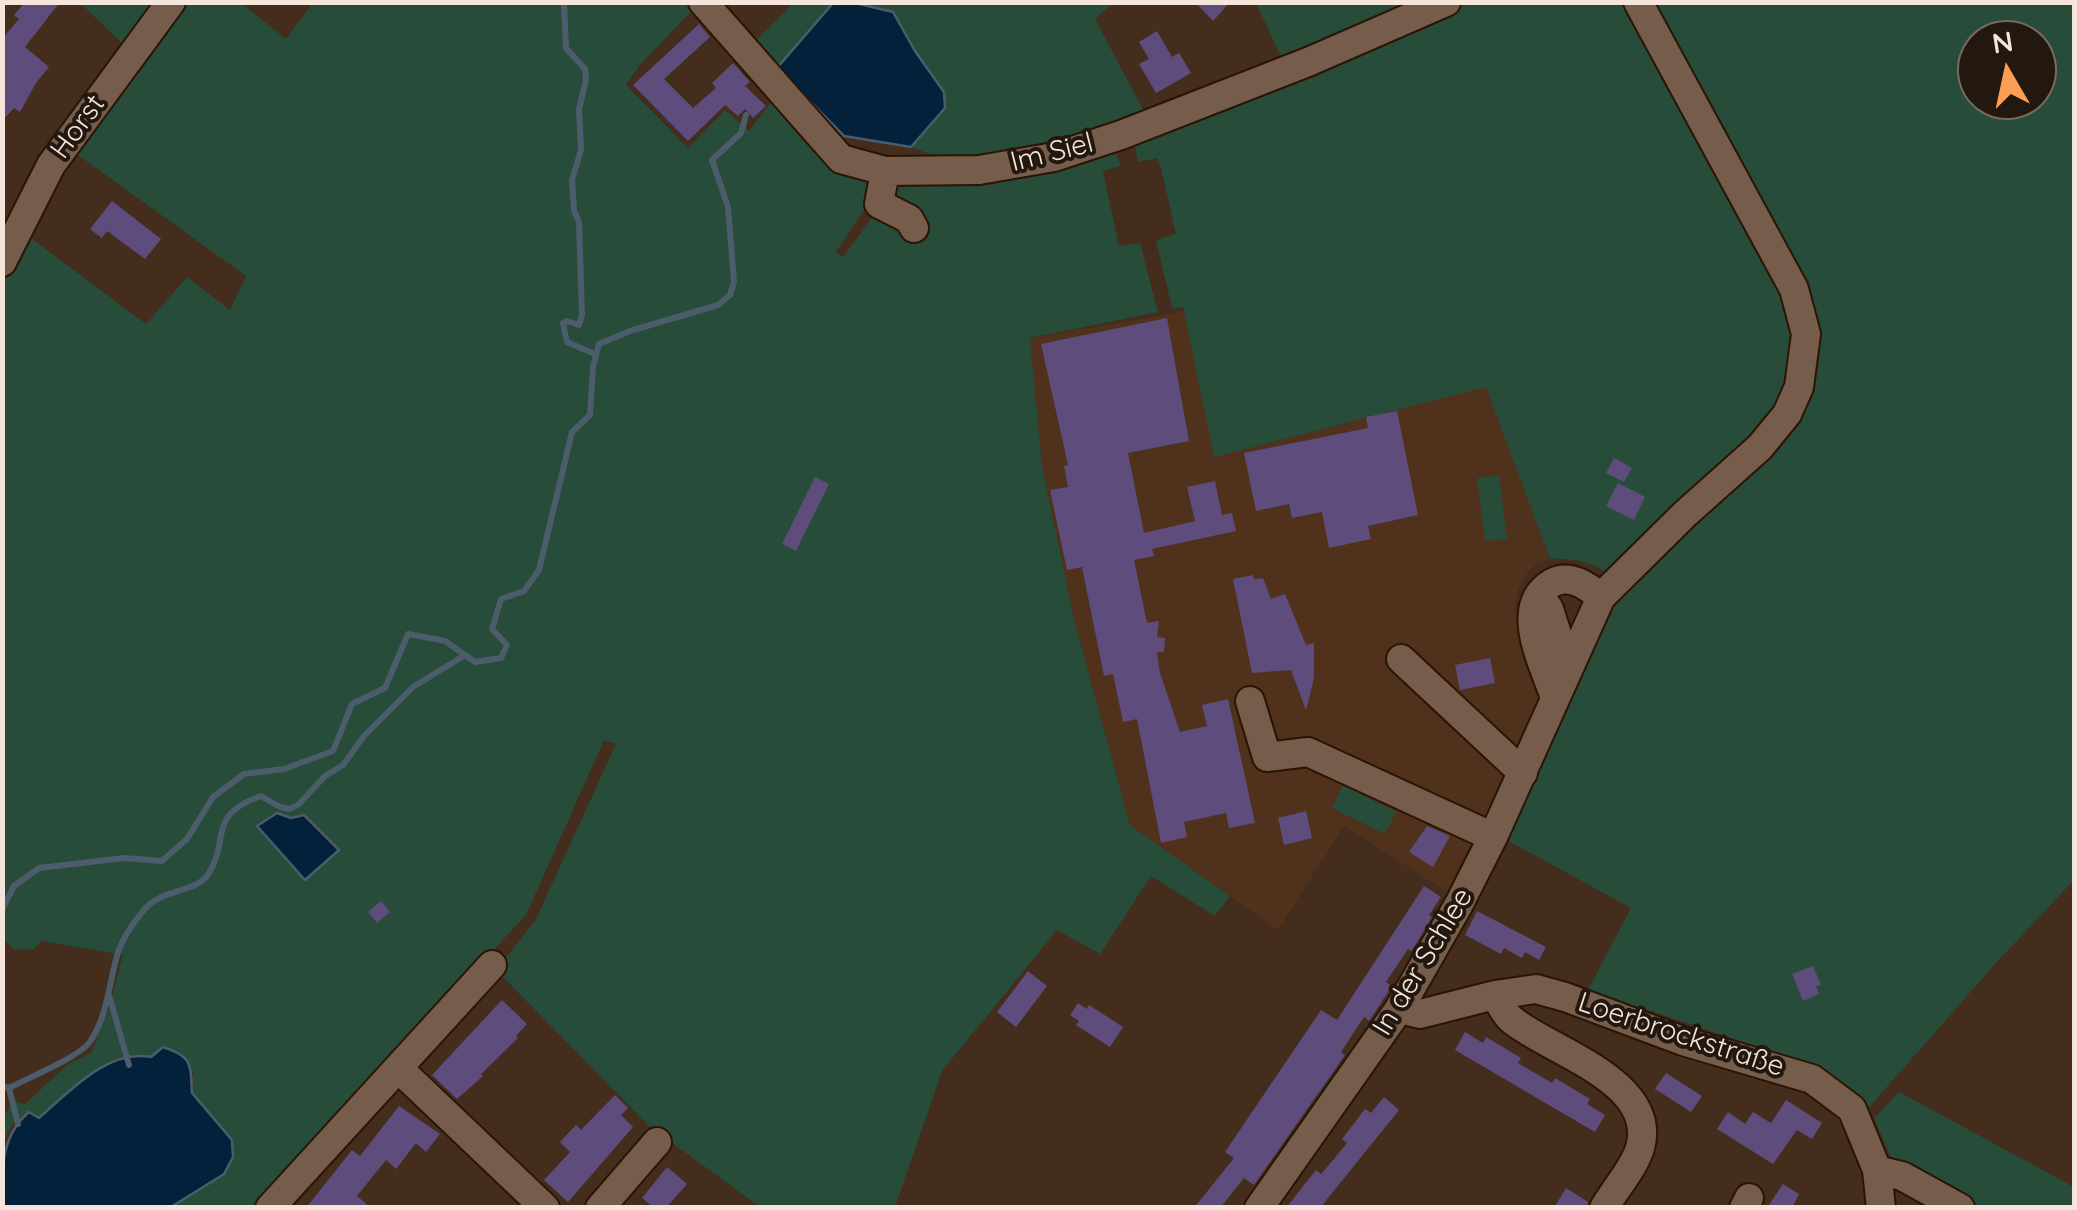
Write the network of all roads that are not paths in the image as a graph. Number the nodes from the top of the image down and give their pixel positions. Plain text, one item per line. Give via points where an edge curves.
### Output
1 (171, 2) edge
2 (704, 2) edge
3 (1446, 2) edge
4 (1638, 2) edge
5 (884, 171) junction
6 (914, 228) dead end
7 (2, 262) edge
8 (1539, 595) junction
9 (1601, 597) junction
10 (1401, 659) dead end
11 (1568, 669) junction
12 (1554, 698) junction
13 (1250, 701) dead end
14 (1523, 773) junction
15 (1494, 838) junction
16 (492, 965) dead end
17 (1495, 995) junction
18 (1398, 1008) junction
19 (398, 1068) junction
20 (657, 1142) dead end
21 (1877, 1170) junction
22 (270, 1208) edge
23 (545, 1208) edge
24 (600, 1208) edge
25 (1260, 1208) edge
26 (1604, 1208) edge
27 (1881, 1208) edge
28 (1960, 1208) edge

1 - 7 street, Horst via 50,165
2 - 5 street, Im Siel via 841,159
3 - 5 street, Im Siel via 1121,136 1054,157 979,170
4 - 9 street via 1794,289 1806,334 1799,387 1787,414
5 - 6 street via 879,204 910,218
8 - 9 street via 1558,580 1576,581
8 - 11 street
8 - 12 street via 1530,618
9 - 11 street, In der Schlee
10 - 14 street
11 - 12 street, In der Schlee
12 - 14 street, In der Schlee
13 - 15 street via 1267,757 1308,752
14 - 15 street, In der Schlee
15 - 18 street, In der Schlee
16 - 19 street
17 - 18 street, Loerbrockstraße via 1420,1014
17 - 21 street, Loerbrockstraße via 1536,990 1565,996 1683,1041 1812,1079 1852,1109
17 - 26 street via 1510,1019 1604,1074 1634,1105 1640,1147
18 - 25 street, In der Schlee
19 - 22 street
19 - 23 street
20 - 24 street
21 - 27 street, Loerbrockstraße
21 - 28 street

